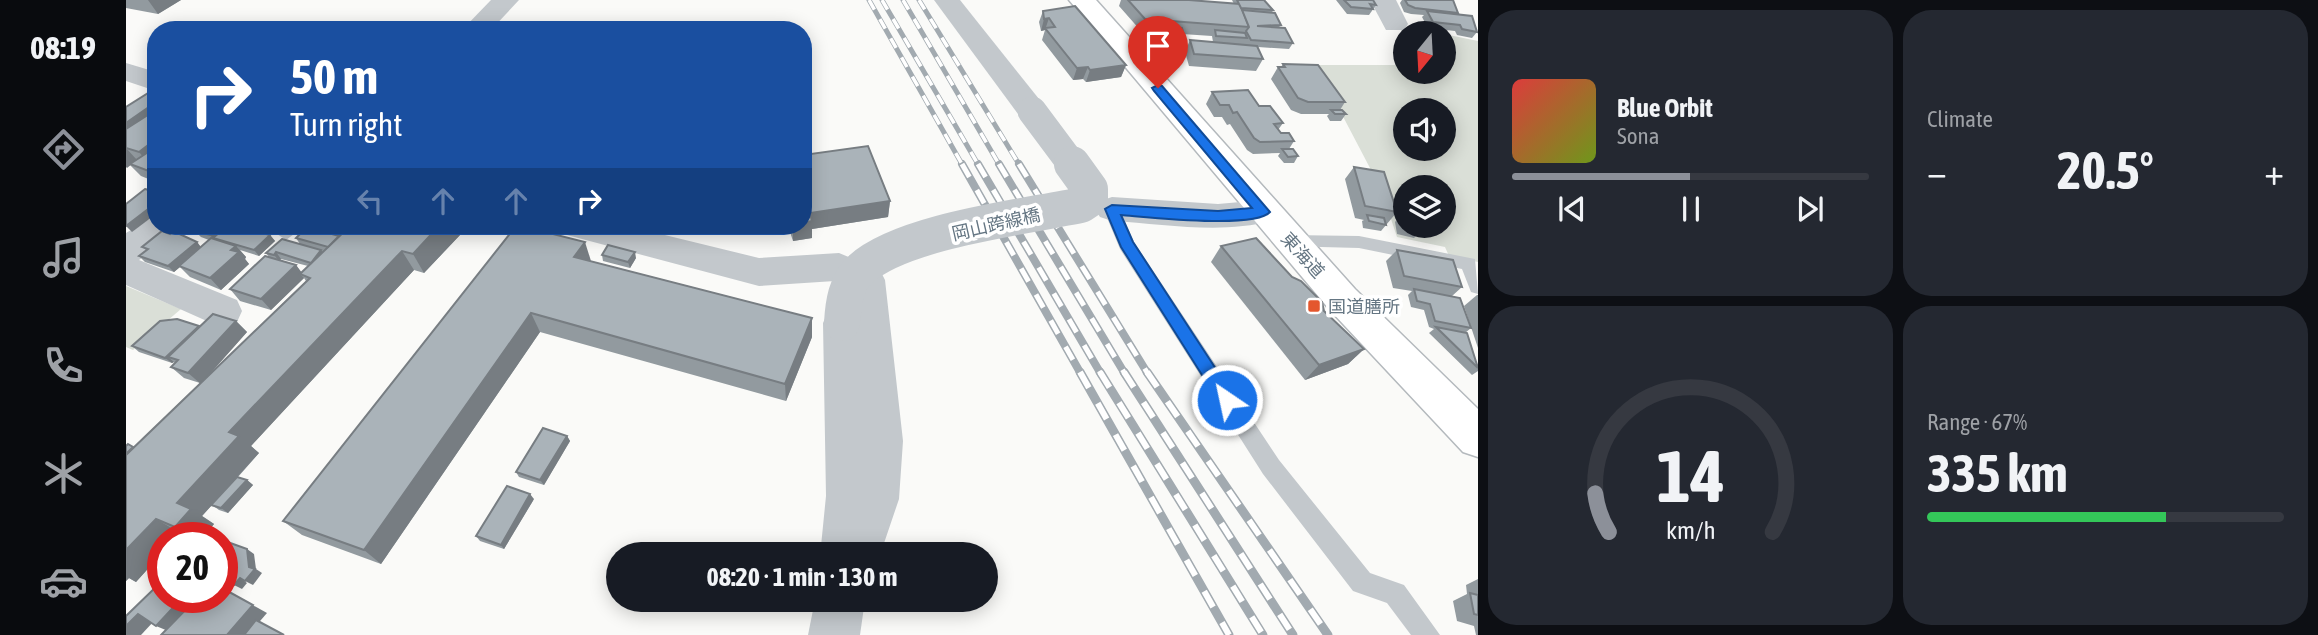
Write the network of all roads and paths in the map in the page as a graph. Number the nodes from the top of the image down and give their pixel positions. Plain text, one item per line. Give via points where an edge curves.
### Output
1 (506, 0) edge
2 (947, 0) edge
3 (1082, 0) edge
4 (1383, 0) edge
5 (484, 21) edge
6 (1394, 21) edge
7 (971, 31) junction
8 (126, 72) edge
9 (147, 79) edge
10 (1112, 209) junction
11 (1263, 212) junction
12 (148, 235) edge
13 (614, 235) edge
14 (1290, 241) junction
15 (126, 251) edge
16 (126, 270) edge
17 (1478, 286) edge
18 (223, 311) dead end
19 (1478, 438) edge
20 (845, 542) edge
21 (861, 542) edge
22 (838, 612) edge
23 (834, 635) edge
24 (1427, 635) edge

1 - 5 street
2 - 7 street
3 - 11 highway, 東海道
4 - 6 street
7 - 10 lane via 969,45 1070,181
7 - 20 street, 岡山跨線橋, bridge via 1090,189 1090,199 1081,205 909,243 859,269 846,292 842,323 849,496
8 - 9 street
10 - 11 street via 1218,216
10 - 24 lane via 1126,244 1271,467 1362,582 1395,594
11 - 14 highway, 東海道
12 - 15 street
13 - 21 street via 759,272 839,267 867,280 881,441 876,499
14 - 17 lane via 1359,242 1469,264
14 - 19 highway, 東海道
16 - 18 street
22 - 23 street

